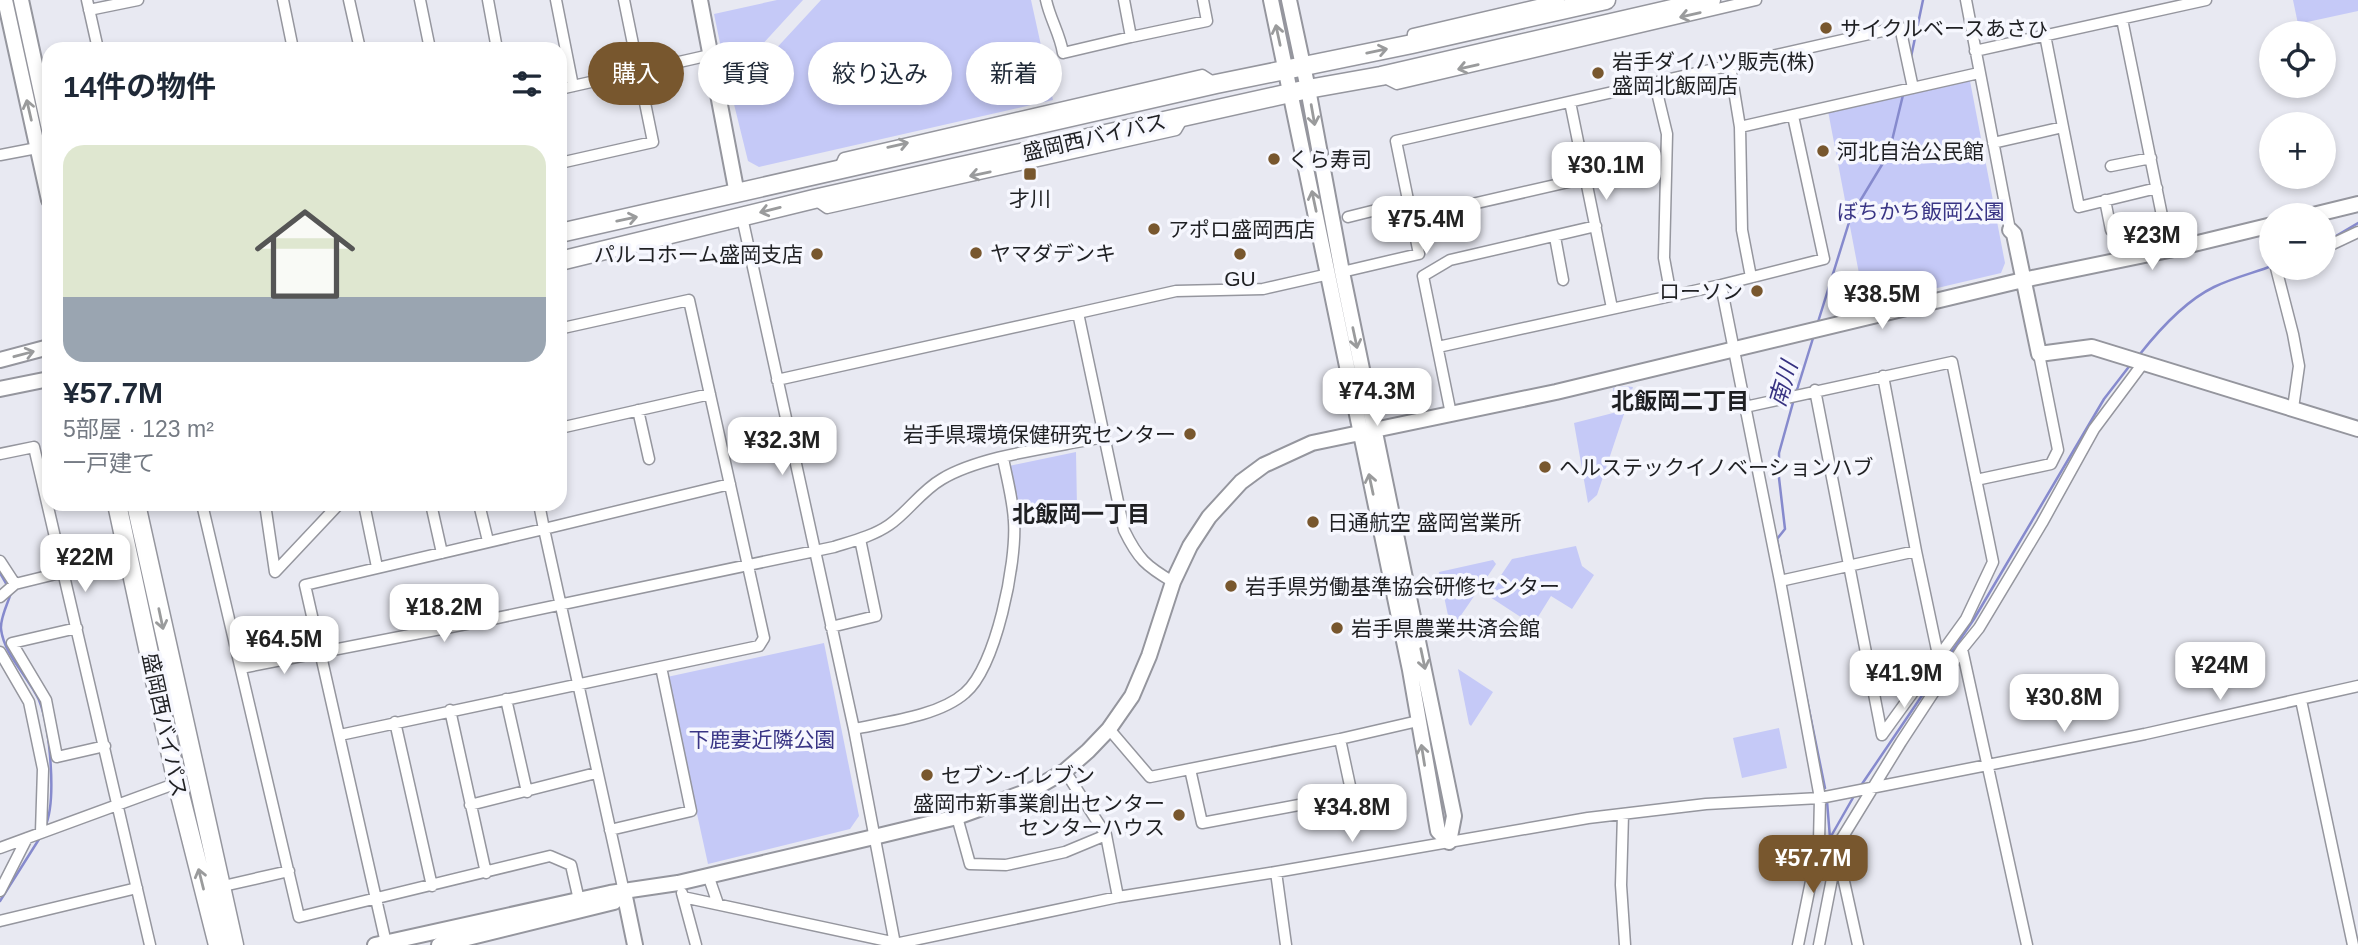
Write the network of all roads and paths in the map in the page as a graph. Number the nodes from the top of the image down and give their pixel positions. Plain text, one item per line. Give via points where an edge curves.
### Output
1 (5, 0) edge
2 (21, 0) edge
3 (138, 0) edge
4 (283, 0) edge
5 (349, 0) edge
6 (420, 0) edge
7 (488, 0) edge
8 (556, 0) edge
9 (624, 0) edge
10 (700, 0) edge
11 (1046, 0) edge
12 (1124, 0) edge
13 (1203, 0) edge
14 (1271, 0) edge
15 (1289, 0) edge
16 (1559, 0) edge
17 (1606, 0) edge
18 (1710, 0) edge
19 (1756, 0) edge
20 (1966, 0) edge
21 (2206, 0) edge
22 (88, 5) edge
23 (2122, 19) junction
24 (2045, 35) junction
25 (1131, 37) junction
26 (96, 42) edge
27 (292, 42) edge
28 (358, 42) edge
29 (429, 42) edge
30 (496, 42) edge
31 (564, 42) edge
32 (633, 42) edge
33 (708, 42) edge
34 (1412, 44) junction
35 (1975, 51) junction
36 (567, 56) edge
37 (1730, 65) junction
38 (1304, 66) junction
39 (1286, 70) junction
40 (1979, 73) junction
41 (1381, 76) junction
42 (588, 83) edge
43 (1655, 84) junction
44 (573, 86) junction
45 (567, 87) edge
46 (1913, 88) junction
47 (1299, 91) junction
48 (42, 97) edge
49 (1570, 102) junction
50 (645, 105) edge
51 (720, 105) edge
52 (1793, 116) junction
53 (1740, 127) junction
54 (2063, 127) junction
55 (1993, 143) junction
56 (37, 148) junction
57 (0, 155) edge
58 (2151, 158) junction
59 (567, 161) edge
60 (2111, 166) dead end
61 (42, 170) edge
62 (1586, 178) junction
63 (2157, 188) junction
64 (737, 194) junction
65 (2105, 200) junction
66 (1408, 202) junction
67 (2358, 204) edge
68 (2336, 209) edge
69 (741, 217) junction
70 (1348, 217) dead end
71 (1411, 218) junction
72 (1596, 226) junction
73 (2259, 228) edge
74 (2010, 230) joint
75 (2111, 230) dead end
76 (567, 231) edge
77 (2358, 232) edge
78 (1555, 237) junction
79 (2336, 242) edge
80 (2169, 250) junction
81 (567, 259) edge
82 (1335, 273) junction
83 (1751, 277) junction
84 (1563, 280) dead end
85 (2023, 280) junction
86 (2279, 280) edge
87 (1721, 285) junction
88 (1671, 296) junction
89 (1612, 308) junction
90 (1078, 313) junction
91 (567, 327) edge
92 (1438, 347) junction
93 (1734, 347) junction
94 (42, 349) edge
95 (2039, 354) junction
96 (0, 360) edge
97 (2144, 362) junction
98 (1883, 376) junction
99 (42, 380) edge
100 (777, 380) junction
101 (0, 389) edge
102 (1815, 390) junction
103 (710, 394) junction
104 (1745, 407) junction
105 (2293, 408) junction
106 (638, 410) junction
107 (1451, 414) junction
108 (567, 426) edge
109 (2358, 429) edge
110 (1368, 432) junction
111 (1104, 437) junction
112 (0, 454) edge
113 (1003, 458) junction
114 (649, 459) dead end
115 (42, 476) edge
116 (1976, 480) junction
117 (730, 484) junction
118 (51, 511) edge
119 (119, 511) edge
120 (138, 511) edge
121 (204, 511) edge
122 (266, 511) edge
123 (333, 511) edge
124 (365, 511) edge
125 (433, 511) edge
126 (481, 511) edge
127 (540, 511) edge
128 (544, 529) junction
129 (860, 539) junction
130 (488, 541) junction
131 (813, 551) junction
132 (1916, 551) junction
133 (442, 552) junction
134 (0, 561) edge
135 (748, 564) junction
136 (377, 567) junction
137 (1849, 567) junction
138 (64, 572) junction
139 (1780, 580) junction
140 (1173, 582) junction
141 (15, 584) junction
142 (0, 597) edge
143 (561, 603) junction
144 (831, 627) junction
145 (77, 628) junction
146 (1962, 649) junction
147 (0, 652) edge
148 (321, 654) junction
149 (1938, 656) junction
150 (661, 667) junction
151 (241, 668) junction
152 (579, 684) junction
153 (2358, 686) edge
154 (506, 699) junction
155 (2301, 700) junction
156 (450, 710) junction
157 (1418, 721) junction
158 (395, 722) junction
159 (854, 729) junction
160 (1109, 729) junction
161 (340, 734) junction
162 (1340, 739) junction
163 (105, 746) junction
164 (1988, 765) junction
165 (1190, 769) junction
166 (1065, 771) junction
167 (596, 773) junction
168 (177, 783) junction
169 (1872, 787) junction
170 (527, 792) junction
171 (1820, 798) junction
172 (118, 804) junction
173 (470, 805) junction
174 (1623, 814) junction
175 (957, 817) junction
176 (610, 830) junction
177 (41, 832) junction
178 (1106, 835) junction
179 (874, 837) junction
180 (27, 838) junction
181 (1449, 842) junction
182 (0, 848) edge
183 (1838, 850) junction
184 (289, 871) junction
185 (1276, 872) junction
186 (486, 873) junction
187 (708, 875) junction
188 (432, 886) junction
189 (219, 887) junction
190 (137, 888) junction
191 (681, 890) junction
192 (0, 891) edge
193 (624, 892) junction
194 (1118, 897) junction
195 (377, 899) junction
196 (579, 900) junction
197 (718, 904) junction
198 (0, 921) edge
199 (491, 932) junction
200 (412, 937) junction
201 (380, 944) edge
202 (895, 944) edge
203 (150, 945) edge
204 (218, 945) edge
205 (234, 945) edge
206 (439, 945) edge
207 (635, 945) edge
208 (696, 945) edge
209 (918, 945) edge
210 (1286, 945) edge
211 (1625, 945) edge
212 (1798, 945) edge
213 (1819, 945) edge
214 (1858, 945) edge
215 (2027, 945) edge
216 (2353, 945) edge

56 -> 1 street
2 - 48 street
3 - 22 street
4 - 27 street
5 - 28 street
6 - 29 street
7 - 30 street
8 - 31 street
9 - 32 street
10 - 33 street
11 - 25 street via 1063,53
12 - 25 street
13 - 25 street via 1207,20
39 -> 14 street
15 - 38 street
16 - 34 street via 1413,34
17 - 34 highway, 盛岡西バイパス
18 - 41 highway, 盛岡西バイパス
19 -> 41 street via 1397,84
20 - 35 street
21 - 23 street
22 - 26 street
23 - 24 street
23 - 58 street
24 - 35 street
24 - 54 street
38 -> 34 highway, 盛岡西バイパス
35 - 40 street
36 - 44 street
37 - 43 street
37 - 46 street via 1900,27
37 - 53 street
38 - 39 highway, 盛岡西バイパス
38 - 47 street
39 - 47 street
64 -> 39 highway, 盛岡西バイパス
40 - 46 street
40 - 55 street
41 - 47 highway, 盛岡西バイパス
42 - 44 street
43 - 49 street
43 - 88 street via 1667,134 1664,258
44 - 45 street
46 - 52 street
47 -> 69 highway, 盛岡西バイパス
47 - 82 street
49 - 62 street
49 - 66 street via 1396,141
50 - 59 street via 653,142
51 - 64 street
52 - 53 street
52 - 83 street via 1824,260
53 - 83 street via 1742,230
54 - 55 street
54 - 65 street via 2078,207
55 - 74 street
56 - 57 street
56 - 61 street
58 - 60 street
58 - 63 street
62 - 71 street
62 - 72 street
63 - 65 street
63 - 80 street
76 -> 64 highway, 盛岡西バイパス
65 - 75 street
66 - 70 street
66 - 71 street
67 - 68 street
69 - 81 highway, 盛岡西バイパス
69 - 100 street
71 - 82 street via 1419,254
72 - 78 street
72 - 89 street
73 - 80 street
74 - 85 street
77 - 79 street
78 - 84 street
78 - 92 street via 1450,260 1423,276
80 - 85 street
82 - 90 street via 1263,289 1176,291
82 - 110 street
83 - 87 street
85 - 93 street
85 - 95 street
86 - 105 street via 2299,366
87 - 88 street
87 - 93 street
88 - 89 street
89 - 92 street
90 - 100 street
90 - 111 street
91 - 103 street via 689,300
92 - 107 street
93 - 104 street
93 - 107 street
96 -> 94 street
95 - 97 street via 2092,346
95 - 116 street via 2058,450 2050,464
97 - 105 street
97 - 146 street via 2095,429
98 - 102 street
98 - 116 street via 1952,362
98 - 132 street
99 - 101 street
100 - 131 street
102 - 104 street
102 - 137 street
103 - 106 street
103 - 117 street
104 - 139 street
105 - 109 street
106 - 108 street
106 - 114 street
107 - 110 street
110 - 140 street via 1286,453 1241,482 1209,517
157 -> 110 street
110 -> 181 street via 1454,816
111 - 113 street
111 - 140 street via 1124,530 1133,549 1148,567
112 - 115 street via 34,447
113 - 129 street via 940,480 890,525
113 - 159 street via 1014,519 1013,564 989,659 977,681 943,707
116 - 149 street via 1993,562 1965,619
117 - 128 street
117 - 135 street
118 - 138 street
119 - 168 highway, 盛岡西バイパス
120 -> 189 highway, 盛岡西バイパス
121 - 151 street
122 - 123 street via 275,572
124 - 136 street
125 - 133 street
126 - 130 street
127 - 128 street
128 - 130 street
128 - 143 street
129 - 131 street
129 - 144 street via 876,616
130 - 133 street
131 - 135 street
131 - 144 street
132 - 137 street
132 - 149 street
133 - 136 street
134 - 141 street
135 - 143 street
135 - 150 street via 764,638 759,646
136 - 148 street via 305,586
137 - 139 street
137 - 149 street via 1882,736
138 - 141 street
138 - 145 street
139 - 171 street
140 - 160 street via 1132,696
141 - 142 street
143 - 148 street
143 - 152 street
144 - 159 street
145 - 163 street
145 - 163 street via 12,643 46,700 57,757
146 - 164 street
146 - 169 street
147 - 177 street via 29,702 43,769
148 - 151 street
148 - 161 street
150 - 152 street
150 - 176 street via 691,811
151 - 184 street
152 - 154 street
152 - 167 street
153 - 155 street
154 - 156 street
154 - 170 street
155 - 164 street
155 - 216 street
156 - 158 street
156 - 173 street
157 - 162 street
181 -> 157 street via 1438,831
158 - 161 street
158 - 188 street
159 - 179 street
160 - 165 street via 1150,777
160 - 166 street
161 - 195 street
162 - 165 street
162 - 165 street via 1352,795 1202,823
163 - 172 street
164 - 169 street
164 - 215 street
166 - 175 street via 1034,789
166 - 178 street
167 - 170 street
167 - 176 street
168 - 172 street
204 -> 168 highway, 盛岡西バイパス
169 - 171 street
169 - 183 street
170 - 173 street
171 - 174 street
171 - 212 street via 1819,842
172 - 177 street
172 - 190 street
173 - 186 street
174 - 181 street
174 - 211 street
175 - 178 street via 970,864 1006,864 1065,852
175 - 179 street
176 - 193 street
177 - 180 street
178 - 194 street
179 - 187 street
179 - 202 street
180 - 182 street
180 - 192 street
181 - 185 street
183 - 213 street
183 - 214 street
184 - 189 street
184 - 195 street via 299,917
185 - 194 street
185 - 210 street
186 - 188 street
186 - 196 street via 550,856 571,865
187 - 191 street
187 - 197 street
188 - 195 street
189 - 205 highway, 盛岡西バイパス
190 - 198 street
190 - 203 street
191 - 193 street
191 - 197 street
191 - 208 street
193 - 196 street
193 - 199 street via 614,902
193 - 207 street
194 - 202 street
195 - 201 street
196 - 200 street
197 - 202 street
199 - 200 street via 488,928 438,939
199 - 206 street
200 - 201 street
202 - 209 street

